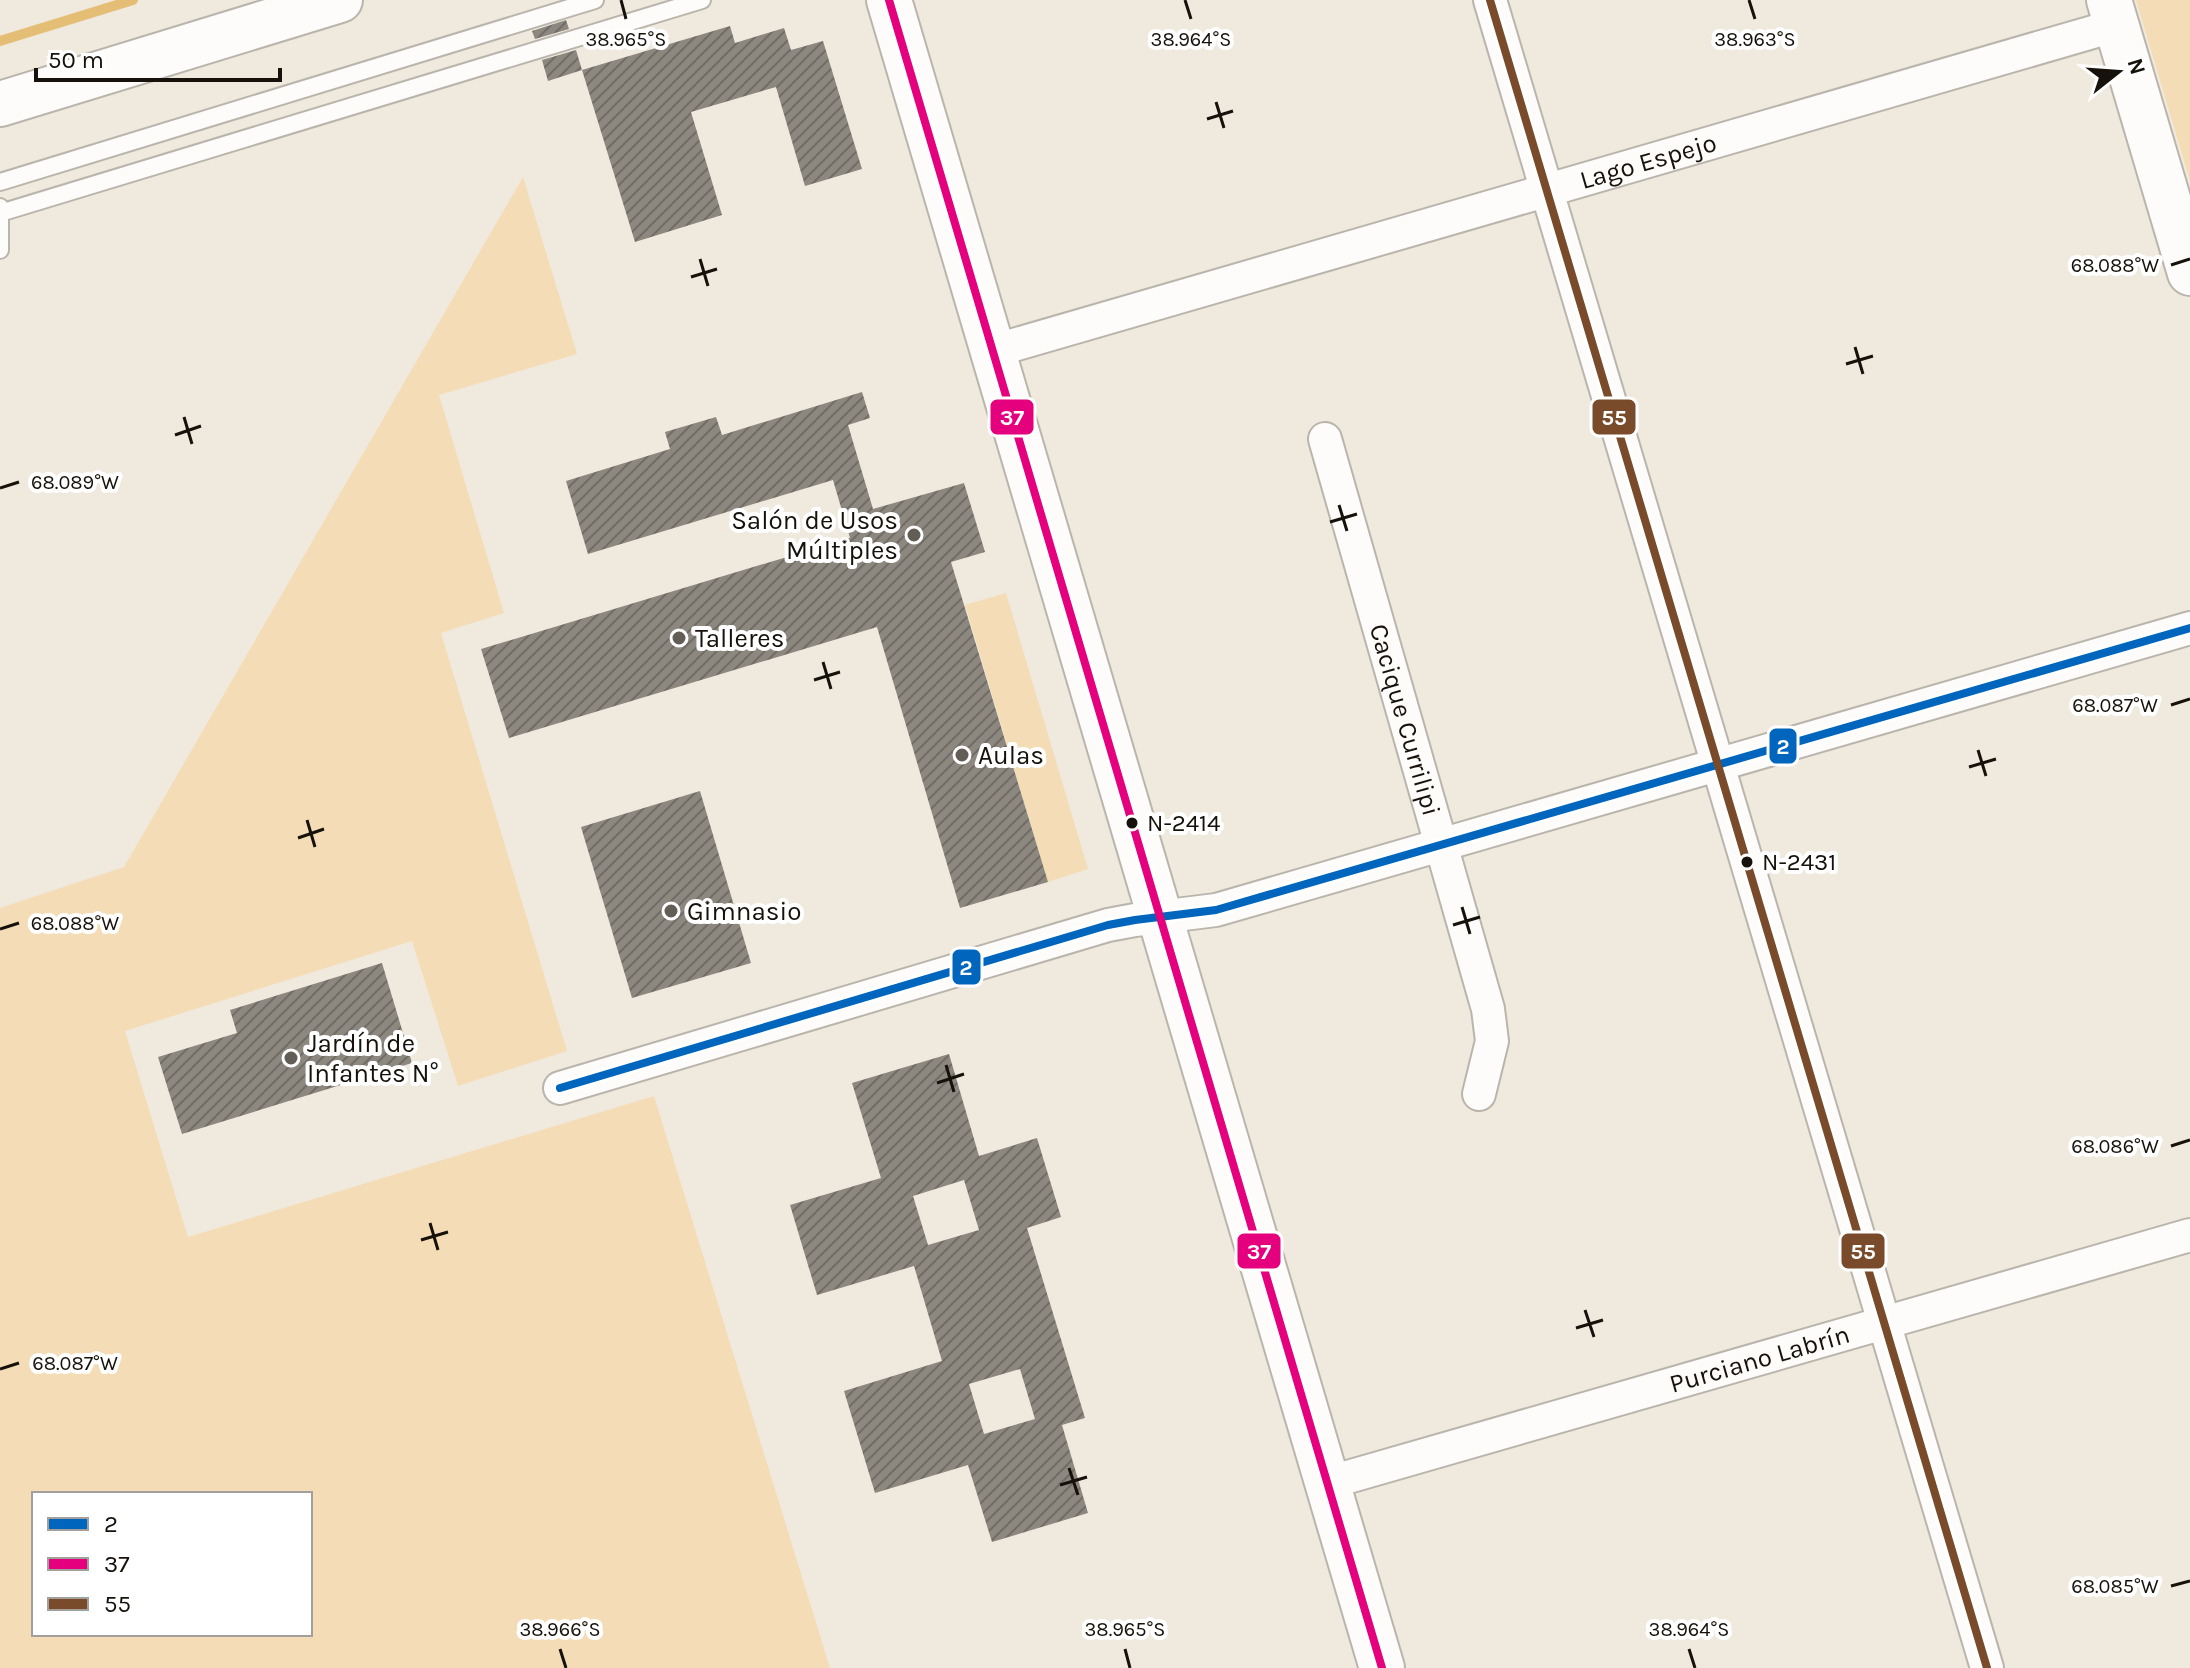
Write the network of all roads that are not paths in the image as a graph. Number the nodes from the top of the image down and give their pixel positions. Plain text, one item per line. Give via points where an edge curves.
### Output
1 (340, 0) edge
2 (595, 0) edge
3 (702, 0) edge
4 (889, 0) edge
5 (1490, 0) edge
6 (2113, 12) edge
7 (0, 104) edge
8 (0, 182) edge
9 (1547, 191) junction
10 (1, 211) edge
11 (0, 250) edge
12 (2188, 258) edge
13 (993, 351) junction
14 (1325, 439) dead end
15 (2190, 628) edge
16 (1718, 765) junction
17 (1441, 845) junction
18 (1160, 917) junction
19 (560, 1088) dead end
20 (1479, 1094) dead end
21 (2190, 1235) edge
22 (1884, 1323) junction
23 (1327, 1483) junction
24 (1382, 1668) edge
25 (1987, 1668) edge

1 - 7 main road
2 - 8 lane
3 - 10 lane
4 - 13 main road
5 - 9 street
6 - 9 street, Lago Espejo
6 - 12 main road
9 - 13 street, Lago Espejo
9 - 16 street
10 - 11 lane
13 - 18 main road
14 - 17 street, Cacique Currilipi
15 - 16 street
16 - 17 street
16 - 22 street
17 - 18 street via 1216,910
17 - 20 street, Cacique Currilipi via 1491,1024
18 - 19 street via 1108,925
18 - 23 main road
21 - 22 street, Purciano Labrín
22 - 23 street, Purciano Labrín
22 - 25 street
23 - 24 main road

